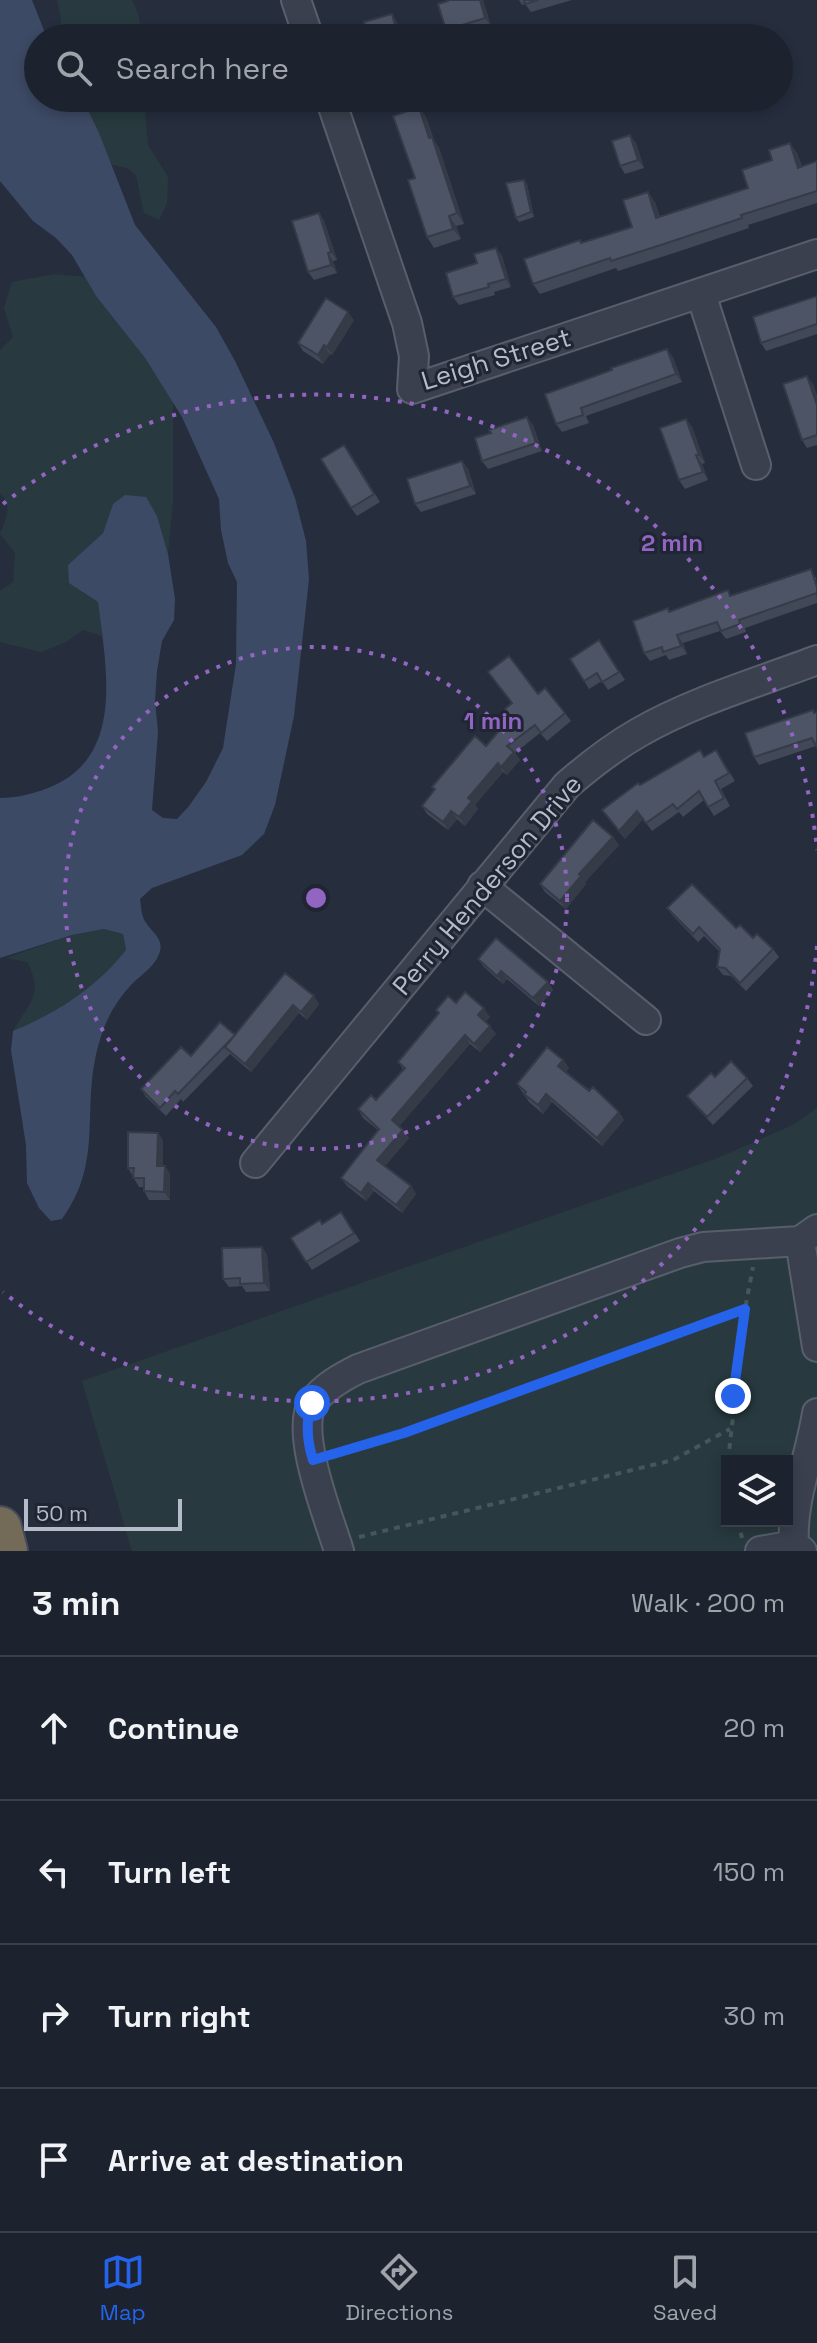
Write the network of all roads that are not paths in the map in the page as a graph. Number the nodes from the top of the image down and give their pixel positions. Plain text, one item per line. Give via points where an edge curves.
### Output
1 (296, 0) edge
2 (304, 24) edge
3 (335, 112) edge
4 (817, 254) edge
5 (701, 294) junction
6 (756, 465) dead end
7 (817, 660) edge
8 (482, 886) junction
9 (646, 1020) dead end
10 (255, 1163) dead end
11 (808, 1235) edge
12 (817, 1347) edge
13 (817, 1413) edge
14 (0, 1528) edge
15 (338, 1547) edge
16 (798, 1548) edge
17 (6, 1551) edge
18 (760, 1551) edge

1 - 2 street
3 - 5 street, Leigh Street via 407,323 414,356 412,389
4 - 5 street, Leigh Street
5 - 6 street
7 - 8 street, Perry Henderson Drive via 639,732 598,758 567,785
8 - 9 street
8 - 10 street, Perry Henderson Drive
11 - 12 street
11 - 15 street via 680,1253 337,1380 312,1403 307,1429
13 - 16 street via 795,1505
14 - 17 highway
16 - 18 street

